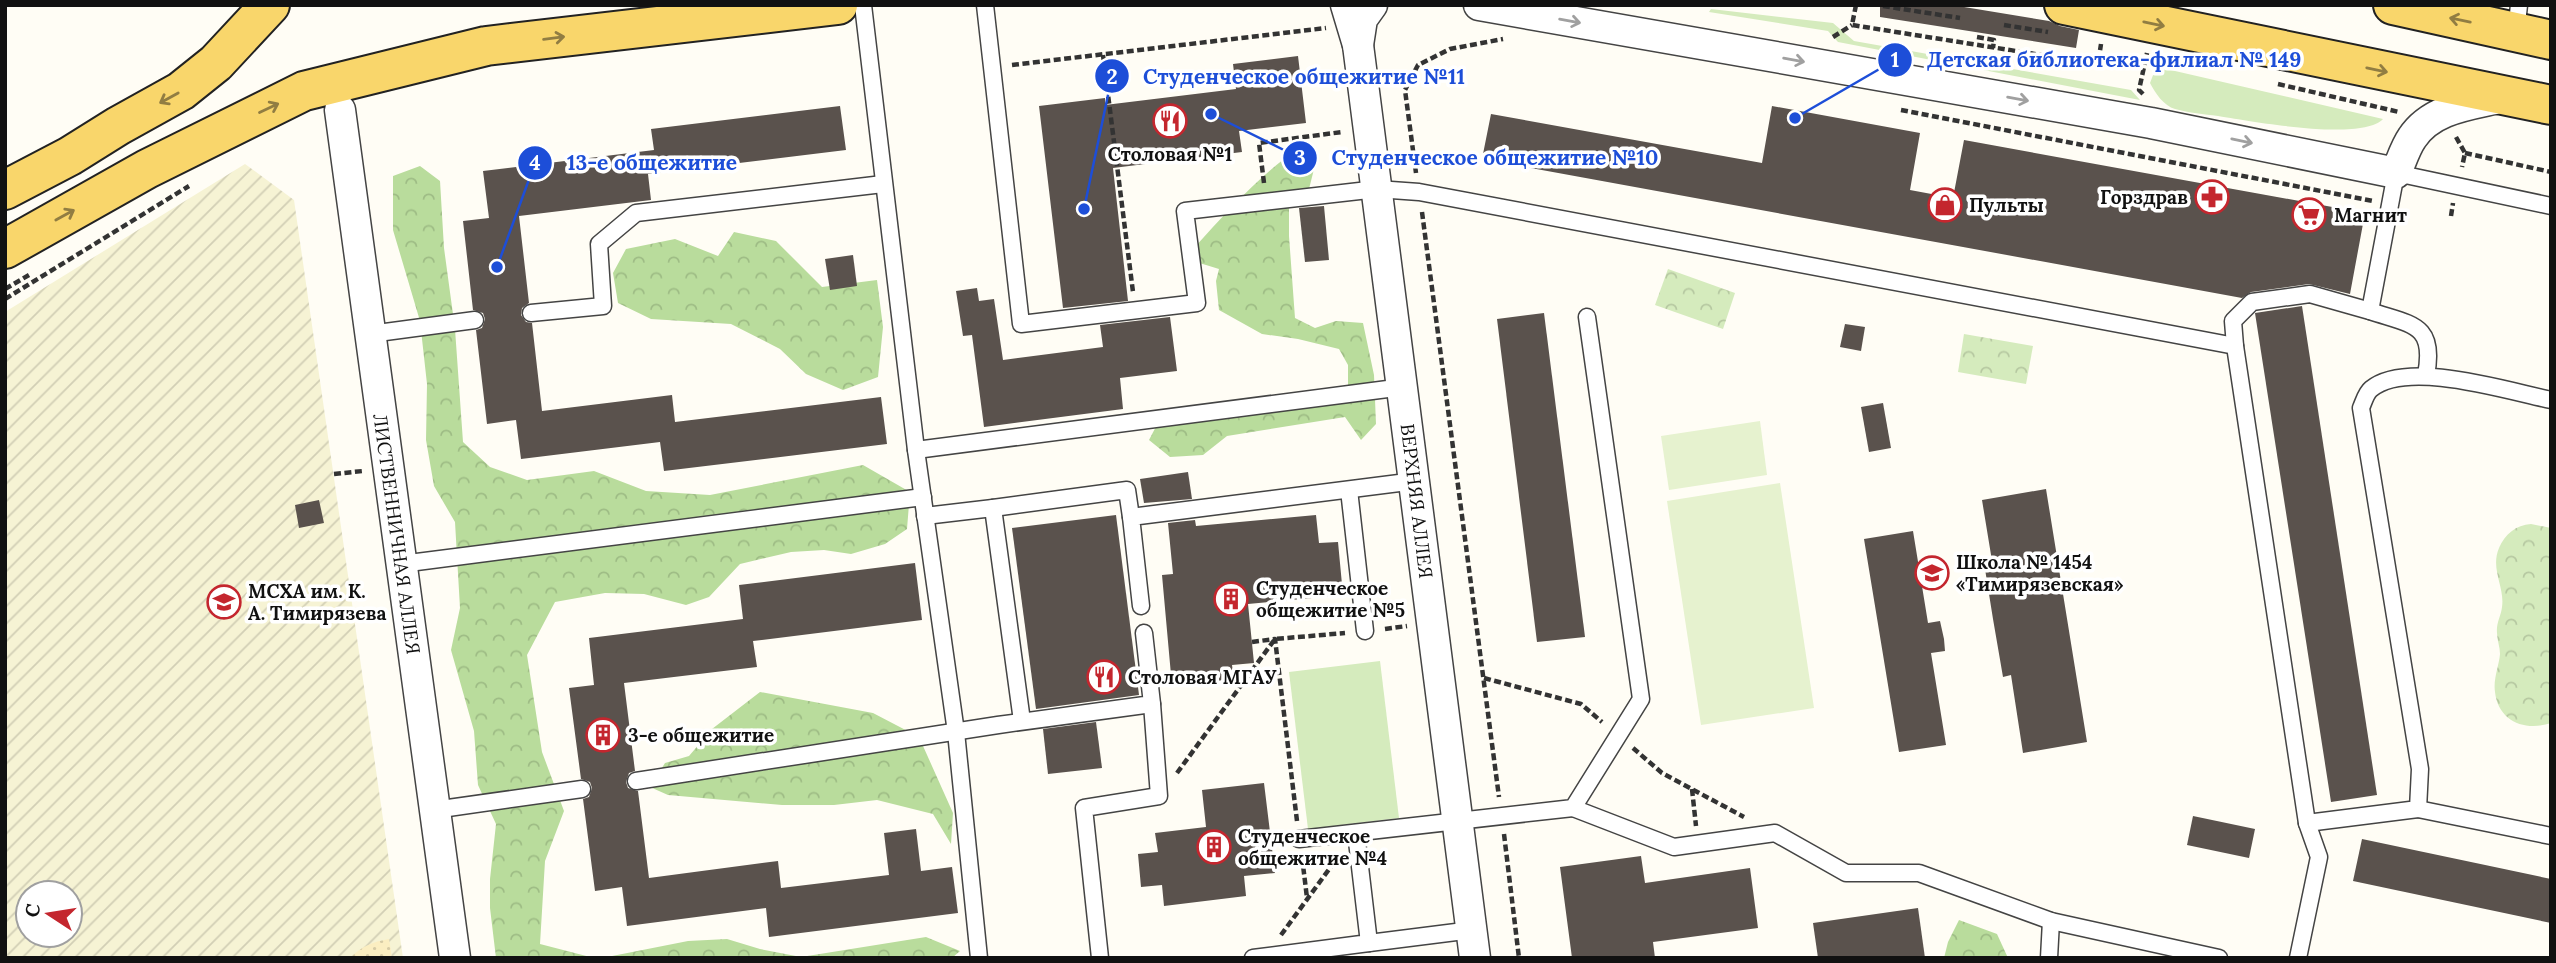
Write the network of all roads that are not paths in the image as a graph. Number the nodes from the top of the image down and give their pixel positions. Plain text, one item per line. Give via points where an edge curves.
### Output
1 (270, 5) edge
2 (838, 5) edge
3 (863, 5) edge
4 (985, 5) edge
5 (1372, 5) edge
6 (1479, 5) edge
7 (2393, 5) edge
8 (1338, 17) edge
9 (2058, 19) edge
10 (2529, 26) edge
11 (1358, 44) junction
12 (2509, 96) junction
13 (2551, 105) edge
14 (341, 120) dead end
15 (2396, 173) junction
16 (883, 184) junction
17 (1377, 189) junction
18 (5, 190) edge
19 (2551, 206) edge
20 (5, 248) edge
21 (2370, 311) junction
22 (531, 313) dead end
23 (1587, 317) dead end
24 (475, 320) dead end
25 (370, 334) junction
26 (2235, 346) junction
27 (2426, 375) junction
28 (1403, 387) junction
29 (2551, 400) edge
30 (916, 450) junction
31 (1415, 481) junction
32 (1349, 490) junction
33 (923, 497) junction
34 (993, 508) junction
35 (925, 516) junction
36 (1131, 517) junction
37 (401, 564) junction
38 (1141, 606) dead end
39 (1365, 631) road end
40 (1144, 633) dead end
41 (1152, 704) junction
42 (1022, 722) junction
43 (956, 732) junction
44 (636, 781) dead end
45 (582, 789) dead end
46 (1573, 808) junction
47 (2418, 809) junction
48 (434, 810) junction
49 (1458, 821) junction
50 (2307, 823) junction
51 (1356, 833) junction
52 (2551, 836) edge
53 (1299, 839) road end
54 (2052, 921) junction
55 (1369, 943) junction
56 (1474, 944) edge
57 (1260, 957) edge
58 (454, 958) edge
59 (979, 958) edge
60 (1100, 958) edge
61 (2049, 958) edge
62 (2219, 958) edge
63 (2298, 958) edge

1 -> 18 main road via 216,64 181,91
20 -> 2 main road via 207,137 304,91 486,46
3 - 16 lane
4 - 17 lane via 1021,324 1197,303 1185,211
5 - 11 street, ВЕРХНЯЯ АЛЛЕЯ via 1362,19
6 -> 15 street via 2151,122
10 -> 7 main road
8 - 11 street, ВЕРХНЯЯ АЛЛЕЯ
9 -> 12 main road
11 - 17 street, ВЕРХНЯЯ АЛЛЕЯ
12 - 13 main road
12 - 15 street via 2452,108 2424,124 2411,139
14 - 25 street, ЛИСТВЕННИЧНАЯ АЛЛЕЯ
15 - 19 lane
15 - 21 lane
16 - 22 lane via 636,213 599,244 603,306
16 - 30 lane
17 - 26 lane via 1419,192
17 - 28 street, ВЕРХНЯЯ АЛЛЕЯ
21 - 26 lane via 2310,294 2252,302 2233,321
21 - 27 lane via 2425,334 2430,354
23 - 46 lane via 1641,699
24 - 25 lane
25 - 37 street, ЛИСТВЕННИЧНАЯ АЛЛЕЯ
26 - 50 lane
27 - 29 lane
27 - 47 lane via 2379,383 2368,391 2361,408 2420,769
28 - 30 lane
28 - 31 street, ВЕРХНЯЯ АЛЛЕЯ
30 - 33 lane
31 - 32 lane
31 - 49 street, ВЕРХНЯЯ АЛЛЕЯ
32 - 36 lane
32 - 39 lane
33 - 35 lane
33 - 37 lane
34 - 35 lane
34 - 36 lane via 1127,489
34 - 42 lane
35 - 43 lane
36 - 38 lane
37 - 48 street, ЛИСТВЕННИЧНАЯ АЛЛЕЯ
40 - 41 lane
41 - 42 lane
41 - 60 lane via 1159,796 1084,808
42 - 43 lane
43 - 44 lane
43 - 59 lane
45 - 48 lane
46 - 49 lane
46 - 54 lane via 1674,847 1774,833 1846,873 1919,873
47 - 50 lane
47 - 52 lane
48 - 58 street, ЛИСТВЕННИЧНАЯ АЛЛЕЯ
49 - 51 lane
49 - 56 street, ВЕРХНЯЯ АЛЛЕЯ
50 - 63 lane via 2319,858
51 - 53 lane
51 - 55 lane
54 - 61 lane
54 - 62 lane
55 - 56 lane
55 - 57 lane

